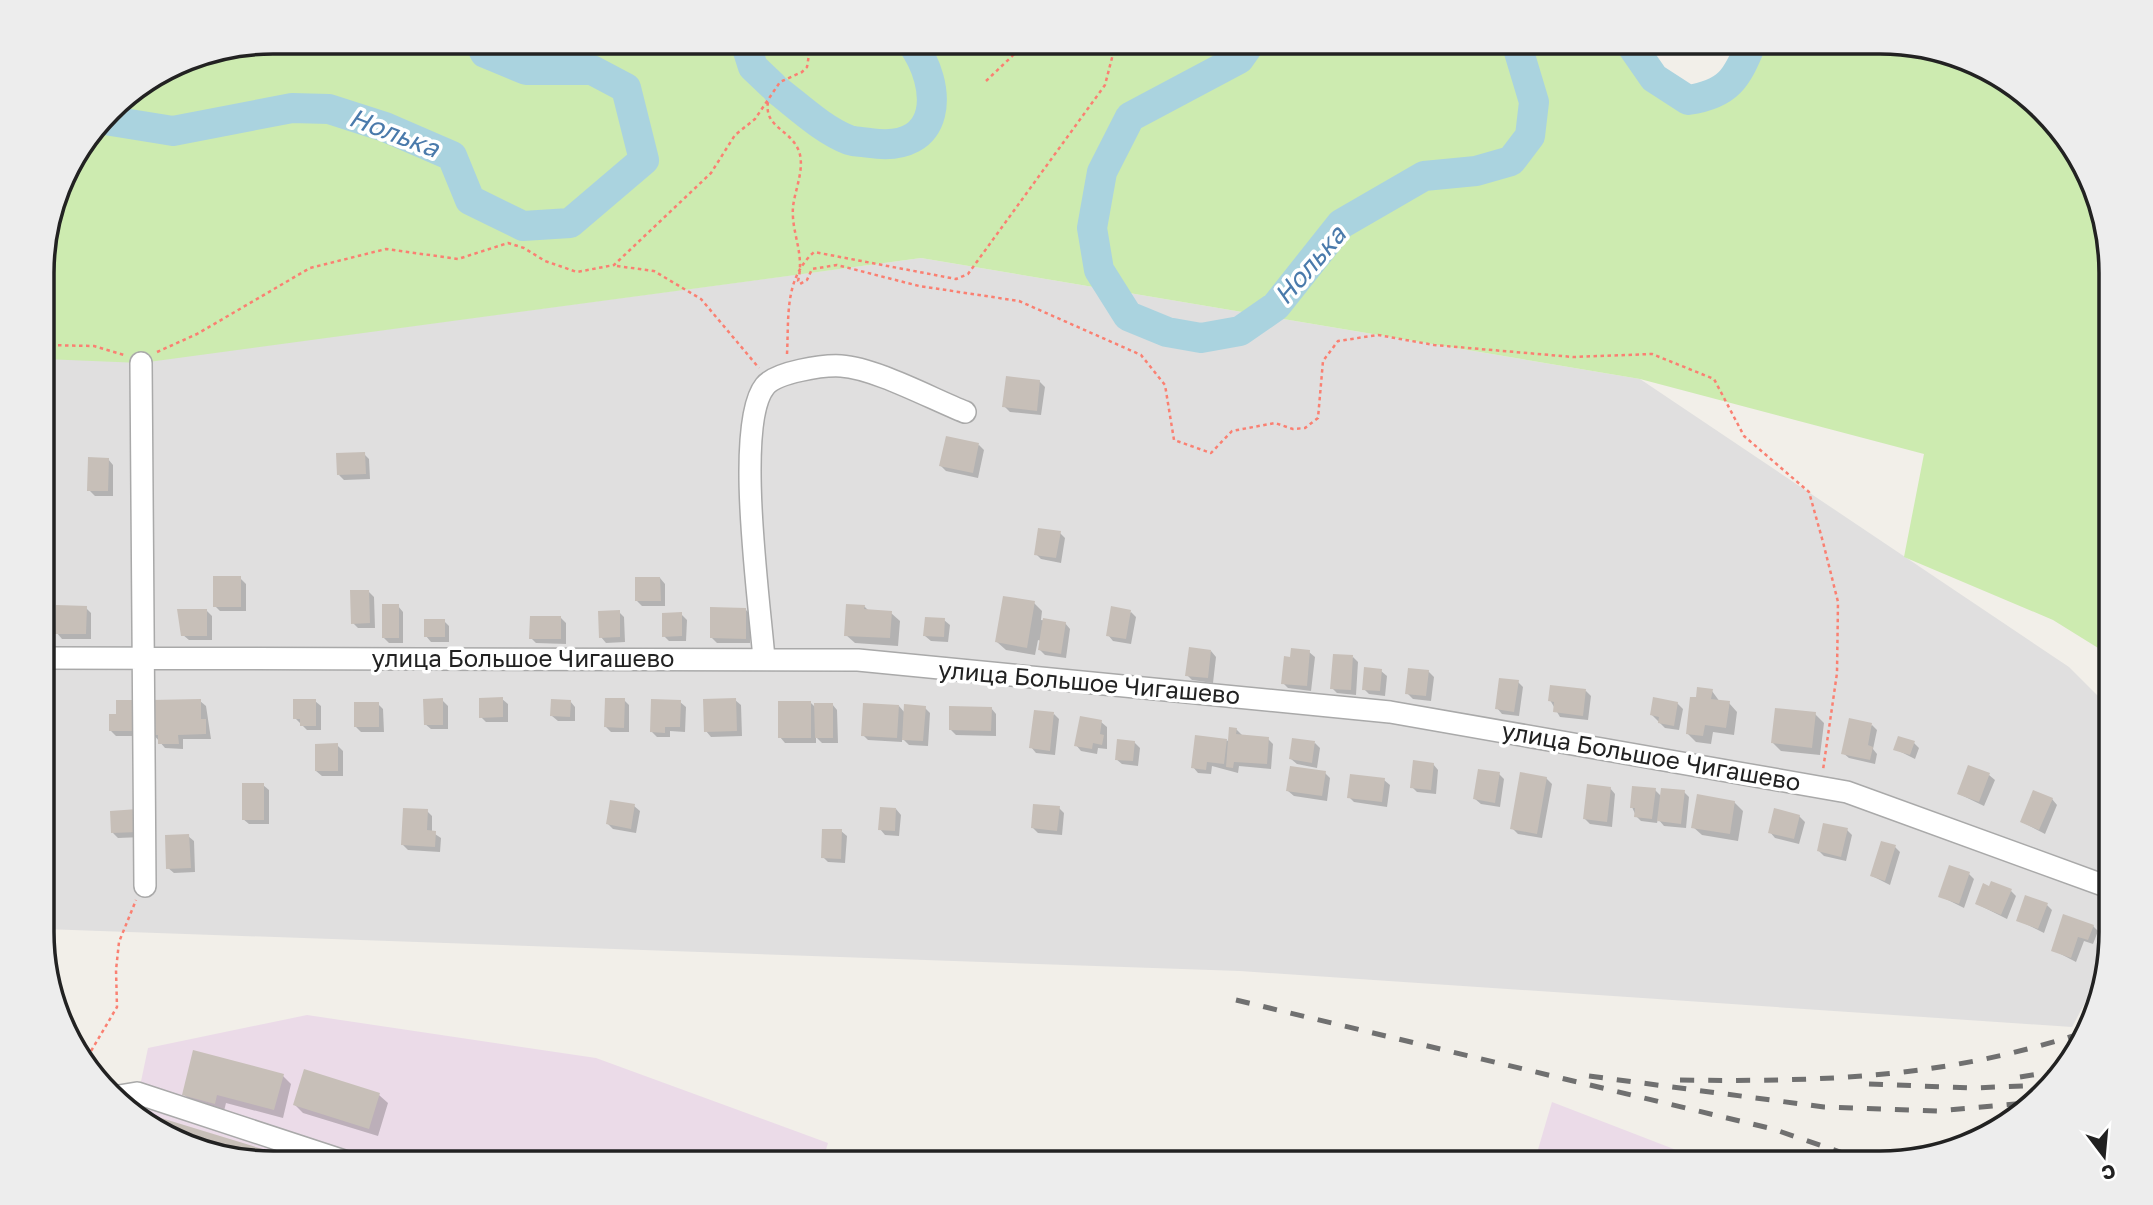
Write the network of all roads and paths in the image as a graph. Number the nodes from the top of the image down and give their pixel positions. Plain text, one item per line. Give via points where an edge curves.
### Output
1 (809, 54) edge
2 (1014, 54) edge
3 (1113, 54) edge
4 (986, 80) dead end
5 (768, 102) junction
6 (801, 264) junction
7 (614, 265) junction
8 (54, 345) edge
9 (141, 363) junction
10 (770, 380) junction
11 (965, 412) dead end
12 (54, 658) edge
13 (144, 658) junction
14 (764, 659) junction
15 (1821, 787) junction
16 (2098, 884) edge
17 (145, 886) joint
18 (90, 1052) edge
19 (128, 1095) edge
20 (313, 1151) edge

1 - 5 path via 807,66 780,82
2 - 4 path
3 - 6 path via 1105,85 968,274 956,279 814,252
5 - 6 path via 766,111 772,124 793,141 801,160 793,209
5 - 7 path via 735,135 711,173
6 - 10 path via 789,295 787,359
6 - 15 path via 800,284 807,281 812,269 837,265 919,286 1019,301 1063,319 1141,355 1165,385 1174,440 1211,453 1232,431 1275,423 1306,428 1318,418 1323,361 1338,341 1378,335 1434,345 1573,357 1652,354 1714,380 1744,436 1809,492 1826,554 1838,601 1837,649
7 - 9 path via 577,272 508,243 457,260 386,249 360,254 310,268
7 - 10 path via 654,271 701,299
8 - 9 path via 94,346
9 - 13 street
10 - 11 street via 841,366 882,377
10 - 14 street via 762,388 751,425 749,488
12 - 13 street, улица Большое Чигашево
13 - 14 street, улица Большое Чигашево
13 - 17 street
14 - 15 street, улица Большое Чигашево via 858,660 1390,712
15 - 16 street, улица Большое Чигашево via 1847,792
17 - 18 path via 119,942 117,1007
19 - 20 street via 136,1093

